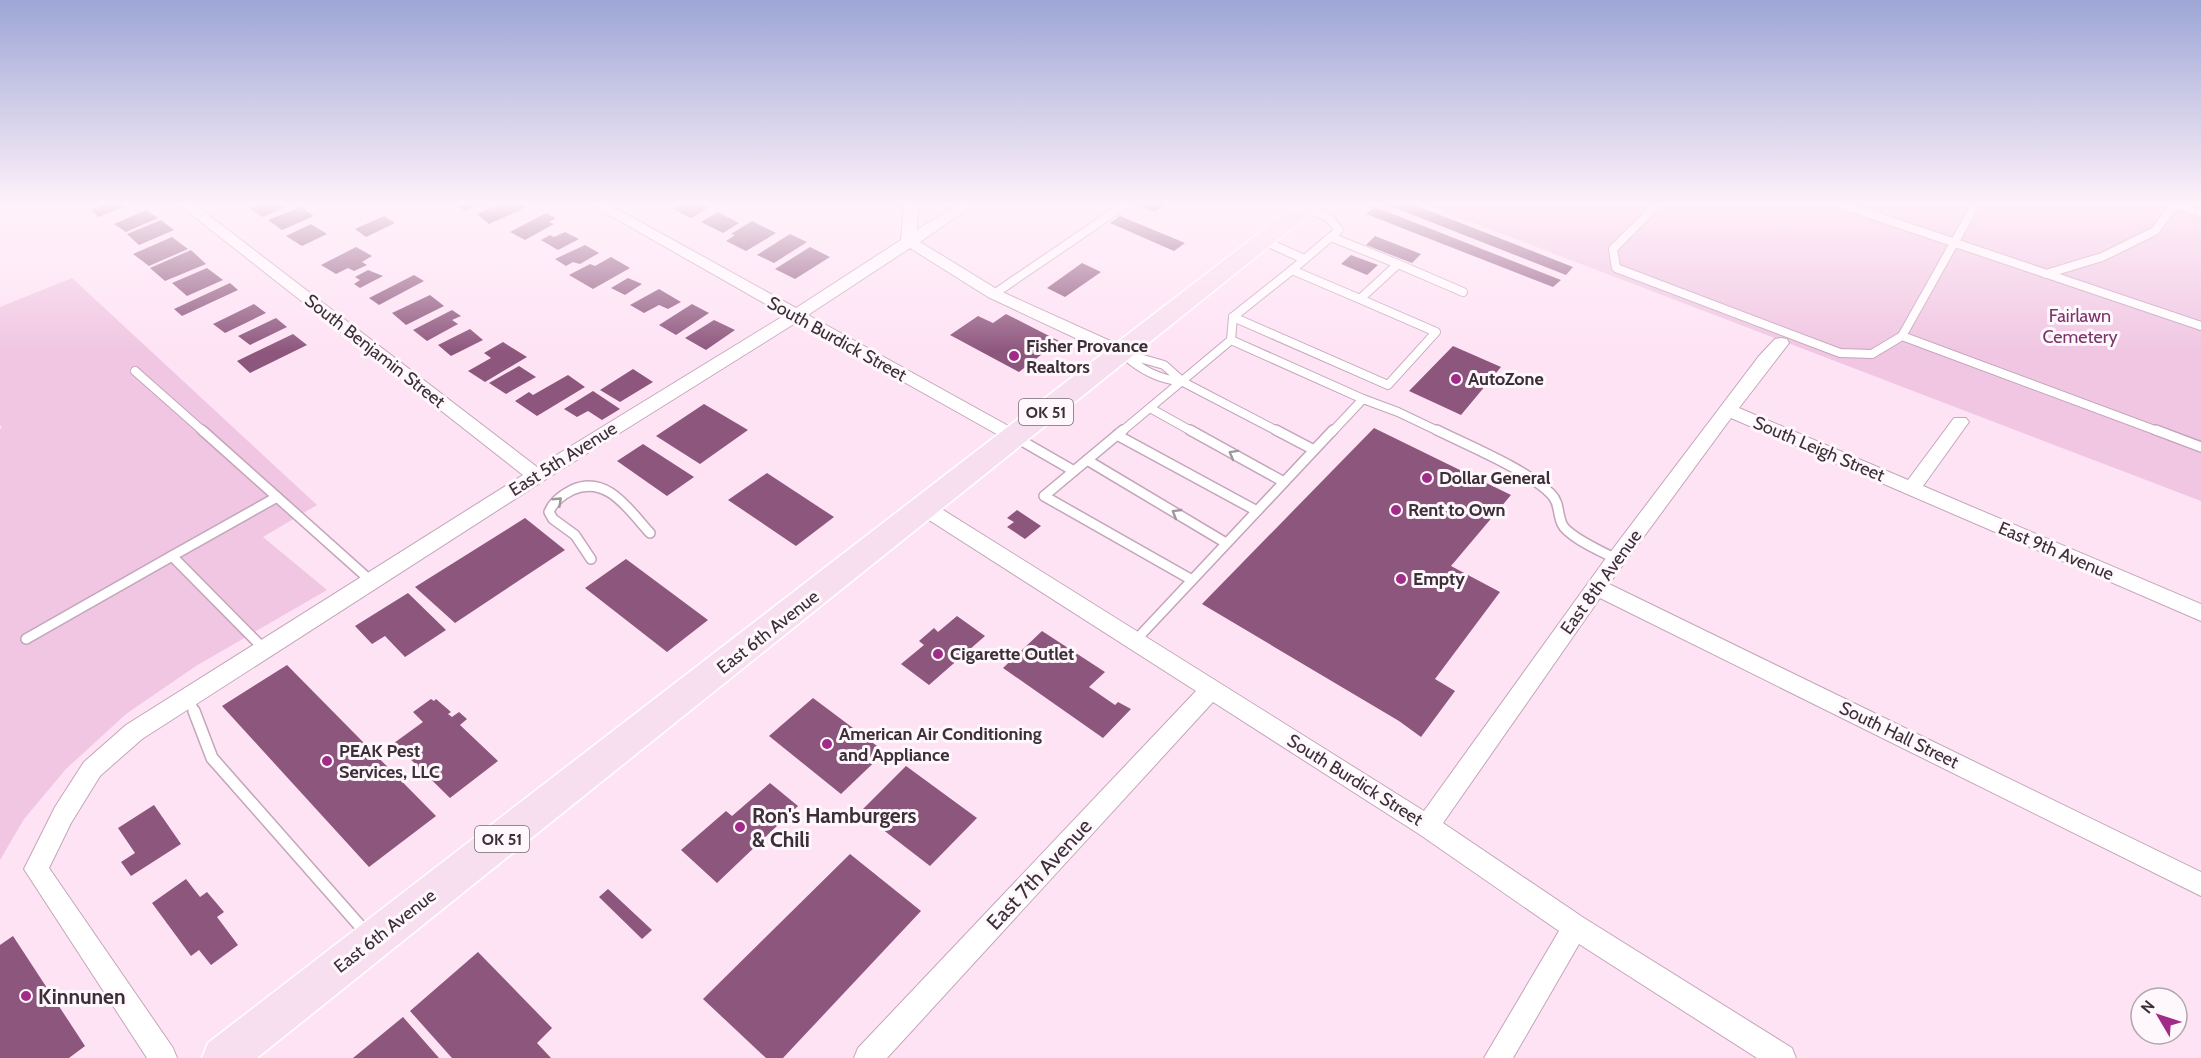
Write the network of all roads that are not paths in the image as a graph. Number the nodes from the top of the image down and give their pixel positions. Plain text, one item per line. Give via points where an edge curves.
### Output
1 (249, 253) edge
2 (684, 253) edge
3 (890, 253) edge
4 (929, 253) edge
5 (1054, 253) edge
6 (1248, 253) edge
7 (1291, 253) edge
8 (1311, 253) edge
9 (1372, 253) edge
10 (1614, 253) edge
11 (1948, 253) edge
12 (1985, 253) edge
13 (2110, 253) edge
14 (1304, 259) junction
15 (1398, 264) junction
16 (1292, 270) junction
17 (2046, 274) junction
18 (1463, 292) dead end
19 (994, 294) junction
20 (1360, 299) junction
21 (795, 316) junction
22 (1233, 317) junction
23 (2201, 327) edge
24 (1902, 336) junction
25 (1231, 340) junction
26 (1781, 343) dead end
27 (1122, 353) junction
28 (135, 371) dead end
29 (1183, 382) junction
30 (1363, 399) junction
31 (1150, 408) junction
32 (1728, 410) junction
33 (1959, 422) dead end
34 (1117, 435) junction
35 (1015, 437) junction
36 (2201, 447) edge
37 (1314, 450) junction
38 (1087, 460) junction
39 (1074, 471) junction
40 (536, 476) junction
41 (1284, 482) junction
42 (1911, 489) junction
43 (277, 497) junction
44 (925, 508) junction
45 (1257, 511) junction
46 (650, 533) dead end
47 (1226, 543) junction
48 (172, 556) junction
49 (591, 559) dead end
50 (1616, 559) junction
51 (1192, 580) junction
52 (371, 581) junction
53 (1596, 586) junction
54 (2201, 613) edge
55 (26, 639) dead end
56 (1134, 642) junction
57 (264, 649) junction
58 (1211, 690) junction
59 (189, 697) junction
60 (1427, 826) junction
61 (2201, 884) edge
62 (1575, 927) junction
63 (373, 941) junction
64 (163, 1058) edge
65 (223, 1058) edge
66 (868, 1058) edge
67 (1498, 1058) edge
68 (1782, 1058) edge

1 - 40 street, South Benjamin Street
2 - 21 street, South Burdick Street
3 - 21 street, East 5th Avenue
4 - 19 street
5 - 19 lane
6 - 27 main road, East 6th Avenue / OK 51
7 - 14 lane
8 - 14 lane
9 - 15 lane
10 - 24 lane via 1616,268 1840,353 1872,354
11 - 24 lane
12 - 17 lane
13 - 17 lane
14 - 16 lane
15 - 18 lane
15 - 20 lane
16 - 20 lane
16 - 22 lane
17 - 23 lane
19 - 27 street
20 - 22 lane via 1436,332 1388,385
21 - 35 street, South Burdick Street
21 - 40 street, East 5th Avenue
22 - 25 lane
24 - 36 lane
25 - 29 lane
25 - 30 lane
26 - 32 street, East 8th Avenue
27 - 29 lane via 1141,370 1162,381
27 - 29 lane via 1176,370
27 - 35 main road, East 6th Avenue / OK 51
28 - 43 lane
29 - 31 lane
29 - 37 lane
30 - 37 lane
30 - 50 lane via 1398,412 1524,475 1551,494 1562,525 1574,536
31 - 34 lane
41 -> 31 lane
32 - 42 street, South Leigh Street
32 - 50 street, East 8th Avenue
33 - 42 street
34 - 38 lane
34 - 45 lane
35 - 39 lane
35 - 44 main road, East 6th Avenue / OK 51
37 - 41 lane
38 - 39 lane
47 -> 38 lane
39 - 51 lane via 1044,496
40 - 52 street, East 5th Avenue
41 - 45 lane
42 - 54 street, East 9th Avenue
43 - 48 lane
43 - 52 lane
44 - 56 street, South Burdick Street
44 - 63 main road, East 6th Avenue / OK 51
45 - 47 lane
49 -> 46 lane via 575,535 549,512 552,504 574,489 590,483 603,486
47 - 51 lane
48 - 55 lane
48 - 57 lane
50 - 53 street, East 8th Avenue
51 - 56 lane
52 - 57 street, East 5th Avenue
53 - 60 street, East 8th Avenue
53 - 61 street, South Hall Street
56 - 58 street, South Burdick Street
57 - 59 street, East 5th Avenue
58 - 60 street, South Burdick Street
58 - 66 street, East 7th Avenue
59 - 63 lane via 201,739 212,758
59 - 64 street, East 5th Avenue via 134,732 92,769 36,869
60 - 62 street, South Burdick Street
62 - 67 street
62 - 68 street, South Burdick Street
63 - 65 main road, East 6th Avenue / OK 51

